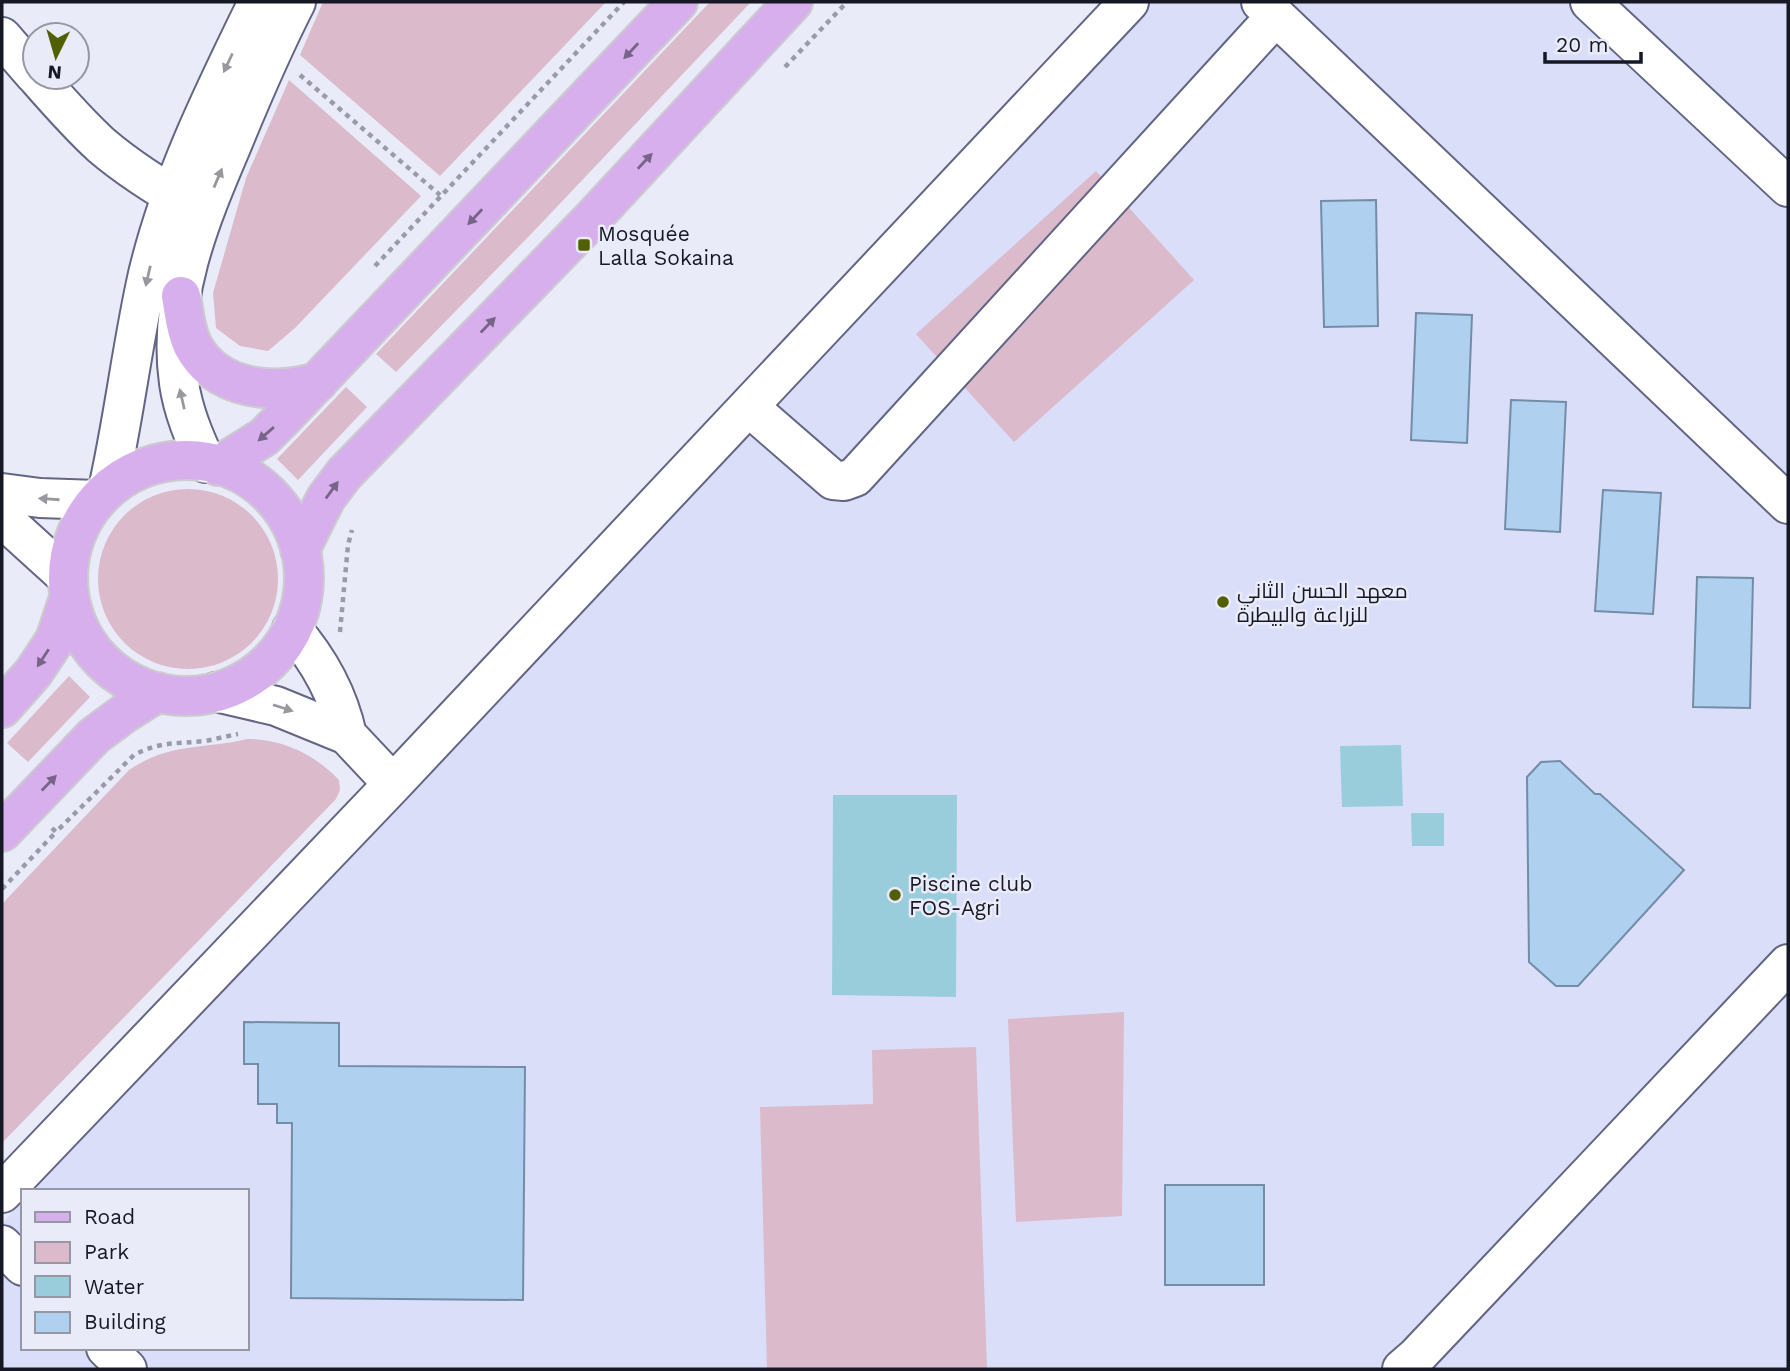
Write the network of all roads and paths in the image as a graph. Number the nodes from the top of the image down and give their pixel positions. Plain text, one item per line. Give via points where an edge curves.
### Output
1 (258, 2) edge
2 (296, 2) edge
3 (624, 2) edge
4 (678, 2) edge
5 (793, 2) edge
6 (1129, 2) edge
7 (1597, 4) edge
8 (1268, 9) edge
9 (2, 37) edge
10 (272, 51) junction
11 (21, 59) edge
12 (49, 91) edge
13 (1788, 187) edge
14 (440, 195) junction
15 (187, 204) junction
16 (374, 266) dead end
17 (181, 296) junction
18 (318, 382) junction
19 (749, 407) junction
20 (212, 464) junction
21 (2, 493) edge
22 (103, 495) junction
23 (1788, 504) edge
24 (2, 518) edge
25 (355, 524) dead end
26 (300, 550) junction
27 (68, 588) junction
28 (292, 629) junction
29 (339, 641) dead end
30 (158, 692) junction
31 (216, 692) junction
32 (2, 708) edge
33 (246, 733) dead end
34 (347, 735) junction
35 (393, 784) junction
36 (28, 804) junction
37 (2, 832) edge
38 (56, 832) junction
39 (2, 889) edge
40 (1788, 964) edge
41 (2, 1193) edge
42 (2, 1245) edge
43 (21, 1264) edge
44 (108, 1350) edge
45 (127, 1369) edge
46 (1402, 1369) edge

1 -> 15 street via 196,132
2 - 10 street
3 - 14 path
4 -> 18 main road
26 -> 5 main road via 326,498 344,474 589,222
6 - 19 street
7 - 13 street
8 - 19 street via 855,477 833,480
8 - 23 street
9 - 11 street
10 - 14 path
15 -> 10 street
12 - 15 street via 103,147
14 - 16 path
15 - 17 street via 192,244
15 -> 22 street via 149,272 124,417
17 - 18 main road via 192,344 220,374 256,388 276,390
20 -> 17 street via 185,410 179,383 176,355
18 -> 20 main road via 264,437
19 - 35 street
20 - 22 main road via 180,461 154,465 130,475
20 - 26 main road via 237,472 272,495 285,512
22 -> 21 street via 40,498
22 - 27 main road via 81,523 71,549
24 - 27 street
25 - 29 path via 348,545
26 - 28 main road via 303,590
27 - 30 main road via 74,618 93,651 122,677
27 -> 32 main road via 55,640
28 - 31 main road via 274,657 248,678
28 - 34 street via 323,670
30 - 31 main road
36 -> 30 main road via 94,736
31 -> 34 street via 276,706
33 - 38 path via 148,747 134,755
34 - 35 street
35 - 41 street
36 - 37 main road
36 - 38 path
38 - 39 path
40 - 46 street
42 - 43 street
44 - 45 street

